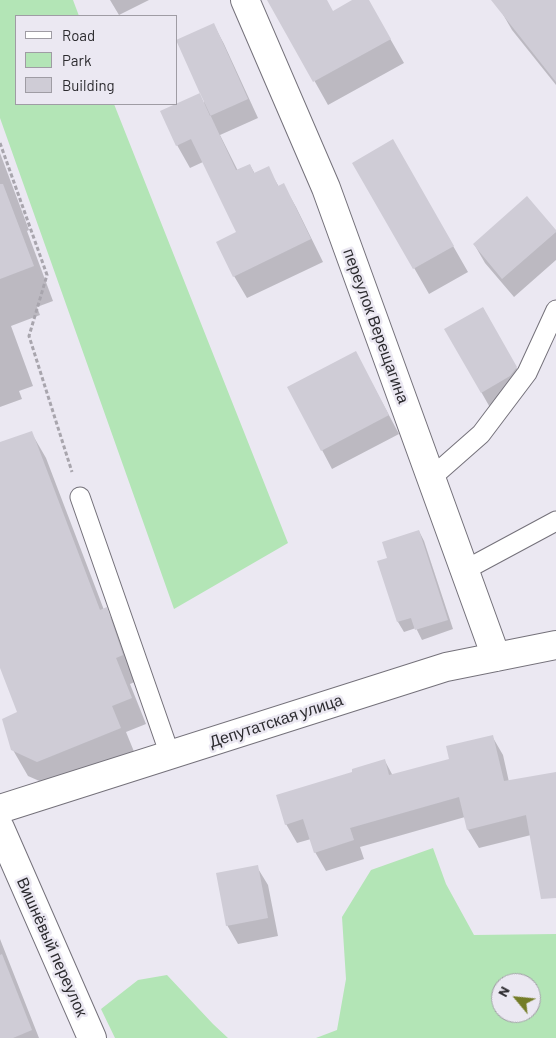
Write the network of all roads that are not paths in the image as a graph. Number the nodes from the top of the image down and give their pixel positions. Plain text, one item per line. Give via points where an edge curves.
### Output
1 (245, 0) edge
2 (556, 310) edge
3 (431, 478) junction
4 (80, 497) road end
5 (556, 522) edge
6 (465, 570) junction
7 (556, 645) edge
8 (496, 657) junction
9 (170, 755) junction
10 (0, 809) edge
11 (0, 828) edge
12 (86, 1036) edge

1 - 3 street, переулок Верещагина via 326,188
2 - 3 lane via 527,373 481,434
3 - 6 street, переулок Верещагина
4 - 9 lane
5 - 6 lane
6 - 8 street, переулок Верещагина
7 - 8 street, Депутатская улица
8 - 9 street, Депутатская улица via 446,667
9 - 10 street, Депутатская улица
11 - 12 street, Вишнёвый переулок

